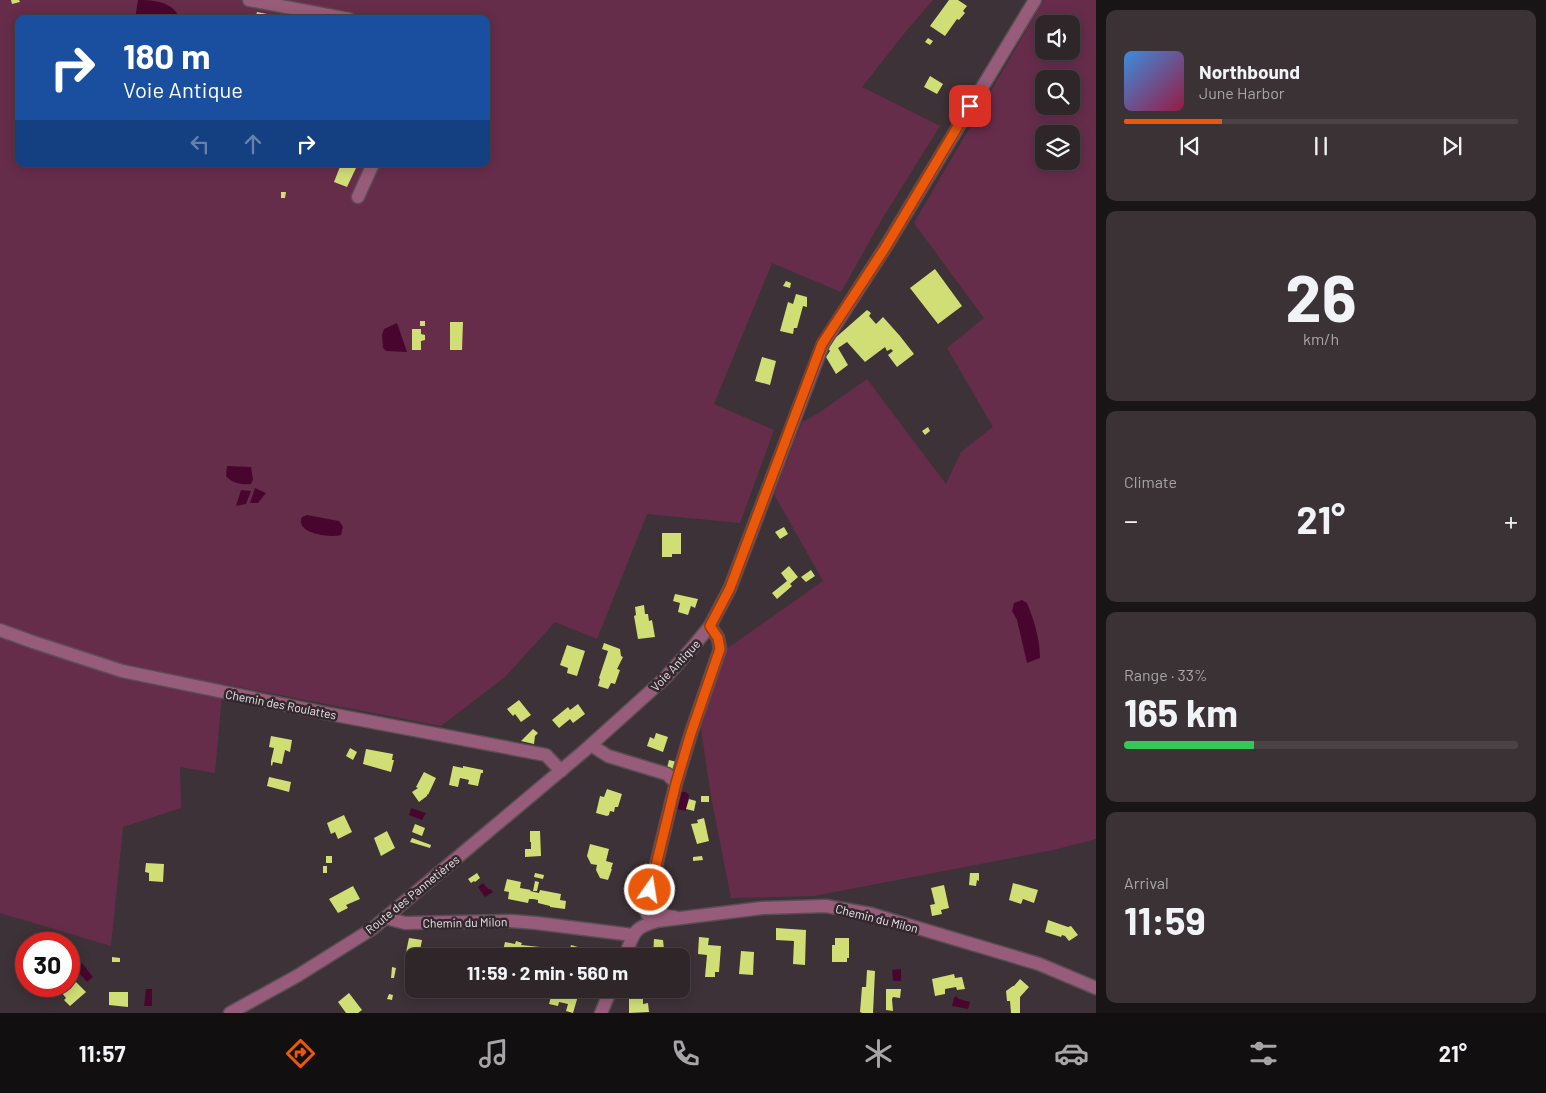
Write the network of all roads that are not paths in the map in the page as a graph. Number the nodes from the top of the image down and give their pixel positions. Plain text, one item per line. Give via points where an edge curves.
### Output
1 (249, 0) edge
2 (1035, 0) edge
3 (329, 15) edge
4 (371, 167) edge
5 (358, 197) dead end
6 (710, 626) junction
7 (0, 630) edge
8 (591, 745) junction
9 (580, 754) joint
10 (561, 771) junction
11 (676, 783) junction
12 (650, 890) junction
13 (646, 906) junction
14 (386, 918) junction
15 (679, 918) junction
16 (657, 921) junction
17 (636, 932) junction
18 (628, 948) edge
19 (1096, 988) edge
20 (607, 998) edge
21 (230, 1013) edge
22 (601, 1013) edge

1 - 3 street
2 - 6 street, Voie Antique via 885,248 822,344 730,588
4 - 5 street
6 - 8 street, Voie Antique via 664,678
6 - 11 street via 718,638 720,649
7 - 10 street, Chemin des Roulattes via 122,671 546,755
8 - 9 street, Voie Antique
8 - 11 street via 608,756 667,774
9 - 10 street, Route des Pannetières
10 - 14 street, Route des Pannetières
11 - 12 street
12 - 13 street
12 - 15 street via 658,911 666,917
13 - 16 street via 647,914
13 - 17 street
14 - 17 street, Chemin du Milon via 405,923 511,921
14 - 21 street, Route des Pannetières via 305,971
15 - 16 street, Chemin du Milon
15 - 19 street, Chemin du Milon via 762,908 826,906 871,914 1039,964
16 - 17 street, Chemin du Milon
17 - 18 street
20 - 22 street

